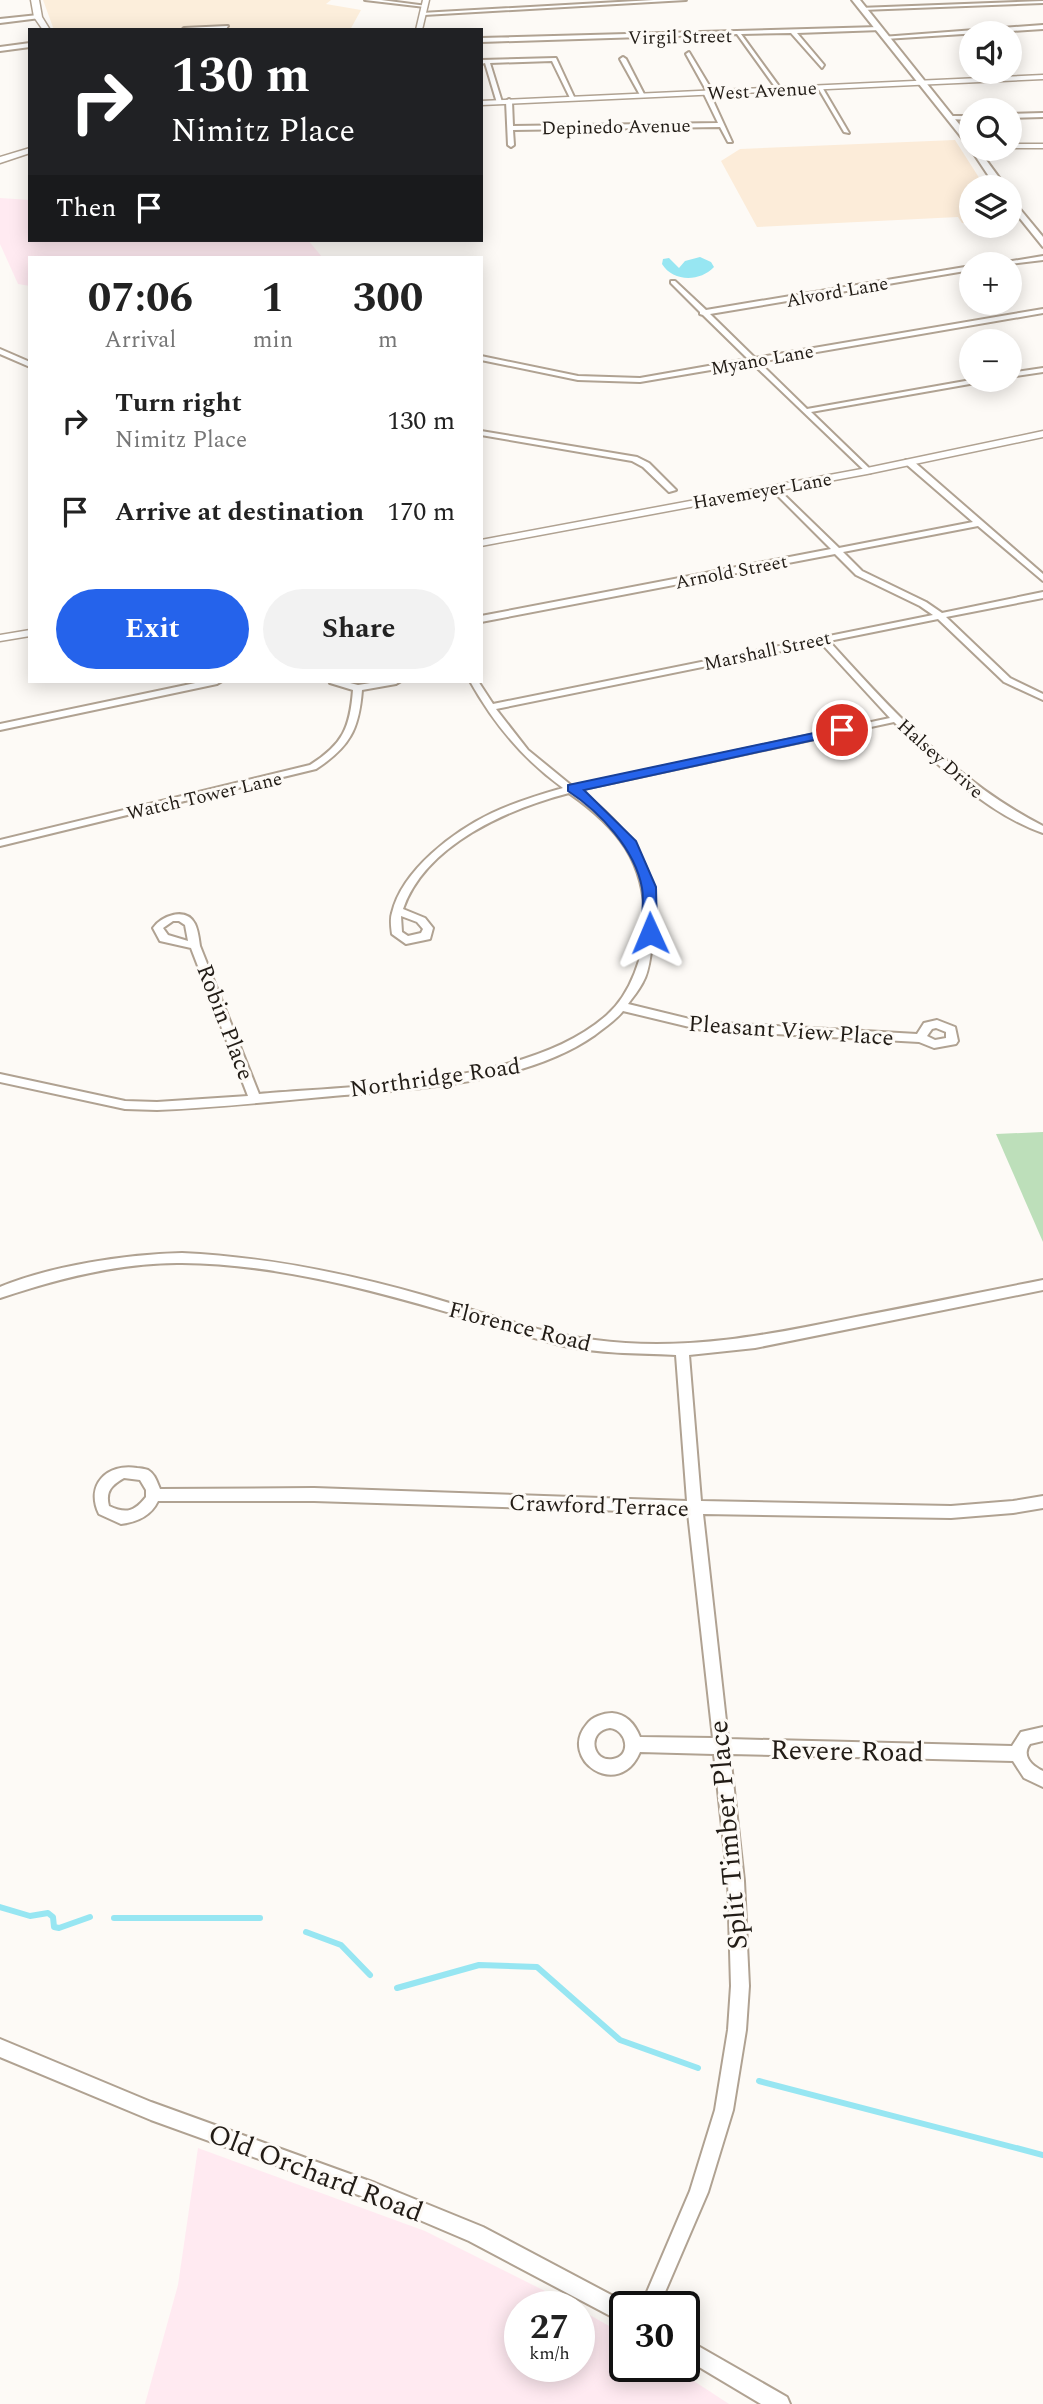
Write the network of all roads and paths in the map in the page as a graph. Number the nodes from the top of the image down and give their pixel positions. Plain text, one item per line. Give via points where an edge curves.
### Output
1 (35, 0) edge
2 (367, 0) edge
3 (684, 0) edge
4 (1043, 2) edge
5 (859, 4) edge
6 (425, 6) edge
7 (38, 17) junction
8 (0, 21) edge
9 (226, 27) dead end
10 (1043, 27) edge
11 (46, 28) edge
12 (212, 28) edge
13 (420, 28) edge
14 (794, 33) junction
15 (882, 33) junction
16 (739, 35) junction
17 (483, 40) edge
18 (28, 45) edge
19 (0, 49) edge
20 (689, 54) dead end
21 (623, 59) dead end
22 (484, 62) edge
23 (822, 66) dead end
24 (1043, 77) edge
25 (1022, 78) edge
26 (959, 81) edge
27 (923, 82) junction
28 (819, 87) junction
29 (778, 89) junction
30 (708, 92) junction
31 (643, 95) junction
32 (573, 98) junction
33 (504, 101) junction
34 (483, 103) edge
35 (1043, 115) edge
36 (1022, 116) edge
37 (951, 118) junction
38 (959, 118) edge
39 (722, 125) junction
40 (511, 128) junction
41 (959, 129) edge
42 (847, 132) dead end
43 (730, 141) dead end
44 (511, 145) dead end
45 (1043, 145) edge
46 (1022, 146) edge
47 (25, 151) edge
48 (0, 160) edge
49 (1022, 216) edge
50 (1043, 244) edge
51 (1043, 258) edge
52 (1022, 261) edge
53 (959, 270) edge
54 (673, 282) dead end
55 (1043, 311) edge
56 (702, 313) junction
57 (0, 351) edge
58 (483, 358) edge
59 (753, 360) junction
60 (28, 364) edge
61 (1043, 370) edge
62 (1022, 373) edge
63 (959, 384) edge
64 (806, 411) junction
65 (483, 433) edge
66 (1043, 434) edge
67 (909, 462) junction
68 (867, 471) junction
69 (775, 488) junction
70 (672, 490) dead end
71 (981, 523) junction
72 (483, 543) edge
73 (839, 551) junction
74 (1043, 578) edge
75 (1043, 595) edge
76 (939, 615) junction
77 (483, 619) edge
78 (28, 633) edge
79 (0, 638) edge
80 (822, 639) junction
81 (208, 683) edge
82 (341, 683) edge
83 (385, 683) edge
84 (475, 683) edge
85 (358, 688) junction
86 (1043, 697) edge
87 (491, 707) junction
88 (896, 719) junction
89 (0, 727) edge
90 (573, 788) junction
91 (1043, 830) edge
92 (0, 843) edge
93 (399, 911) dead end
94 (195, 946) dead end
95 (623, 1007) junction
96 (920, 1038) dead end
97 (0, 1078) edge
98 (255, 1098) junction
99 (1043, 1285) edge
100 (0, 1293) edge
101 (682, 1350) junction
102 (154, 1494) dead end
103 (1043, 1502) edge
104 (695, 1508) junction
105 (1043, 1734) edge
106 (634, 1744) dead end
107 (719, 1745) junction
108 (1018, 1754) junction
109 (1043, 1779) edge
110 (0, 2048) edge
111 (656, 2291) edge
112 (609, 2305) edge
113 (700, 2356) edge
114 (780, 2404) edge

1 - 7 main road
2 - 6 street
3 - 6 street
4 - 5 street
5 - 15 main road
6 - 13 street
7 - 8 street
7 - 11 main road
9 - 12 street
10 - 15 street, Virgil Street
14 - 15 street, Virgil Street
14 - 16 street, Virgil Street
14 - 23 street
15 - 27 main road
16 - 17 street, Virgil Street
16 - 29 street
18 - 19 street
20 - 30 street
21 - 31 street
22 - 32 street via 554,59
22 - 33 street
24 - 25 main road, West Avenue
26 - 27 main road, West Avenue
27 - 28 main road, West Avenue
27 - 37 main road
28 - 29 main road, West Avenue
28 - 42 street
29 - 30 main road, West Avenue
30 - 31 main road, West Avenue
30 - 39 street
31 - 32 main road, West Avenue
32 - 33 main road, West Avenue
33 - 34 main road, West Avenue
33 - 40 street
35 - 36 street
37 - 38 street
37 - 41 main road
39 - 40 street, Depinedo Avenue
39 - 43 street
40 - 44 street
45 - 46 street
47 - 48 main road
49 - 50 main road
51 - 52 street
53 - 56 street, Alvord Lane
54 - 56 street
55 - 59 street, Myano Lane
56 - 59 street
57 - 60 street
58 - 59 street, Myano Lane via 559,375 614,380 651,379
59 - 64 street
61 - 62 street
63 - 64 street
64 - 68 street
65 - 70 street via 634,459
66 - 67 street, Havemeyer Lane
67 - 68 street, Havemeyer Lane
67 - 71 street
68 - 69 street, Havemeyer Lane
69 - 72 street, Havemeyer Lane
69 - 73 street
71 - 73 street, Arnold Street
71 - 74 street
73 - 76 street via 859,573
73 - 77 street, Arnold Street
75 - 76 street, Marshall Street
76 - 80 street, Marshall Street
76 - 86 street via 1007,680
78 - 79 street
80 - 87 street, Marshall Street
80 - 88 street, Halsey Drive
81 - 89 street
82 - 85 street
83 - 85 street
84 - 87 street, Northridge Road
85 - 92 street, Watch Tower Lane via 352,731 344,745 313,767
87 - 90 street, Northridge Road via 514,742
88 - 90 street
88 - 91 street, Halsey Drive via 989,801
90 - 93 street via 510,808 469,831 413,879
90 - 95 street, Northridge Road via 629,841 649,887 650,948 642,975
94 - 98 street, Robin Place
95 - 96 street, Pleasant View Place via 702,1027
95 - 98 street, Northridge Road via 557,1052 496,1073
97 - 98 street, Northridge Road via 125,1105
99 - 101 street, Florence Road via 755,1343
100 - 101 street, Florence Road via 82,1270 180,1258 214,1259 318,1276 561,1340
101 - 104 street, Split Timber Place
102 - 104 street, Crawford Terrace via 237,1492
103 - 104 street, Crawford Terrace via 973,1511
104 - 107 street, Split Timber Place
105 - 108 street via 1026,1737
106 - 107 street, Revere Road
107 - 108 street, Revere Road
107 - 111 street, Split Timber Place via 736,1881 737,2030 724,2110 699,2192
108 - 109 street via 1026,1771
110 - 112 street, Old Orchard Road via 476,2234
113 - 114 street

